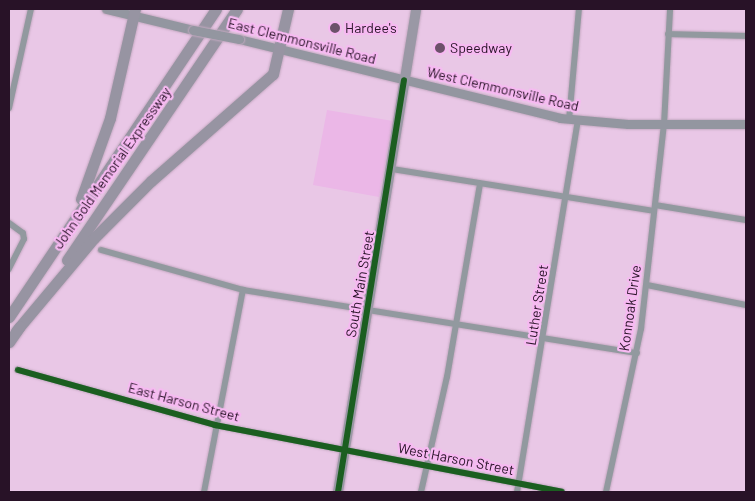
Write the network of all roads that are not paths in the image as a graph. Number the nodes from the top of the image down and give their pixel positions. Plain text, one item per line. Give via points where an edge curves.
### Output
1 (30, 9) edge
2 (106, 9) edge
3 (216, 9) edge
4 (237, 9) edge
5 (288, 9) edge
6 (416, 9) edge
7 (579, 9) edge
8 (670, 9) edge
9 (134, 12) edge
10 (668, 34) junction
11 (746, 36) edge
12 (280, 50) junction
13 (404, 80) junction
14 (9, 108) edge
15 (573, 120) junction
16 (746, 124) edge
17 (664, 125) junction
18 (392, 169) junction
19 (480, 184) junction
20 (567, 199) junction
21 (655, 208) junction
22 (746, 220) edge
23 (9, 223) edge
24 (100, 250) dead end
25 (9, 269) edge
26 (647, 285) junction
27 (243, 290) junction
28 (746, 305) edge
29 (368, 310) junction
30 (9, 317) edge
31 (457, 324) junction
32 (16, 331) junction
33 (544, 338) junction
34 (9, 342) edge
35 (637, 353) junction
36 (18, 370) dead end
37 (215, 425) junction
38 (345, 449) junction
39 (425, 466) junction
40 (518, 484) junction
41 (204, 492) edge
42 (338, 492) edge
43 (421, 492) edge
44 (517, 492) edge
45 (562, 492) edge
46 (606, 492) edge

1 - 14 street
2 - 9 main road, East Clemmonsville Road
3 - 30 highway, John Gold Memorial Expressway
4 - 32 highway, John Gold Memorial Expressway via 141,155
5 - 12 highway
6 - 13 main road, South Main Street
7 - 15 street, Luther Street
8 - 10 street, Konnoak Drive
9 - 12 main road, East Clemmonsville Road, bridge via 193,30
9 - 30 highway via 110,118 86,188
10 - 11 street
10 - 17 street, Konnoak Drive
12 - 13 main road, East Clemmonsville Road
12 - 32 highway via 273,74 151,181 100,231
13 - 15 main road, West Clemmonsville Road
13 - 18 main road, South Main Street
15 - 17 main road, West Clemmonsville Road
15 - 20 street, Luther Street
16 - 17 main road, West Clemmonsville Road
17 - 21 street, Konnoak Drive
18 - 19 street
18 - 29 main road, South Main Street
19 - 20 street
19 - 31 street
20 - 21 street
20 - 33 street, Luther Street
21 - 22 street
21 - 26 street, Konnoak Drive
23 - 25 street via 23,233 19,254
24 - 27 street
26 - 28 street
26 - 35 street, Konnoak Drive
27 - 29 street
27 - 37 street
29 - 31 street
29 - 38 main road, South Main Street
31 - 33 street
31 - 39 street
32 - 34 highway, John Gold Memorial Expressway
33 - 35 street
33 - 40 street, Luther Street
35 - 46 street, Konnoak Drive
36 - 37 street, East Harson Street
37 - 38 street, East Harson Street
37 - 41 street
38 - 39 street, West Harson Street
38 - 42 main road, South Main Street
39 - 40 street, West Harson Street
39 - 43 street
40 - 44 street, Luther Street
40 - 45 street, West Harson Street

